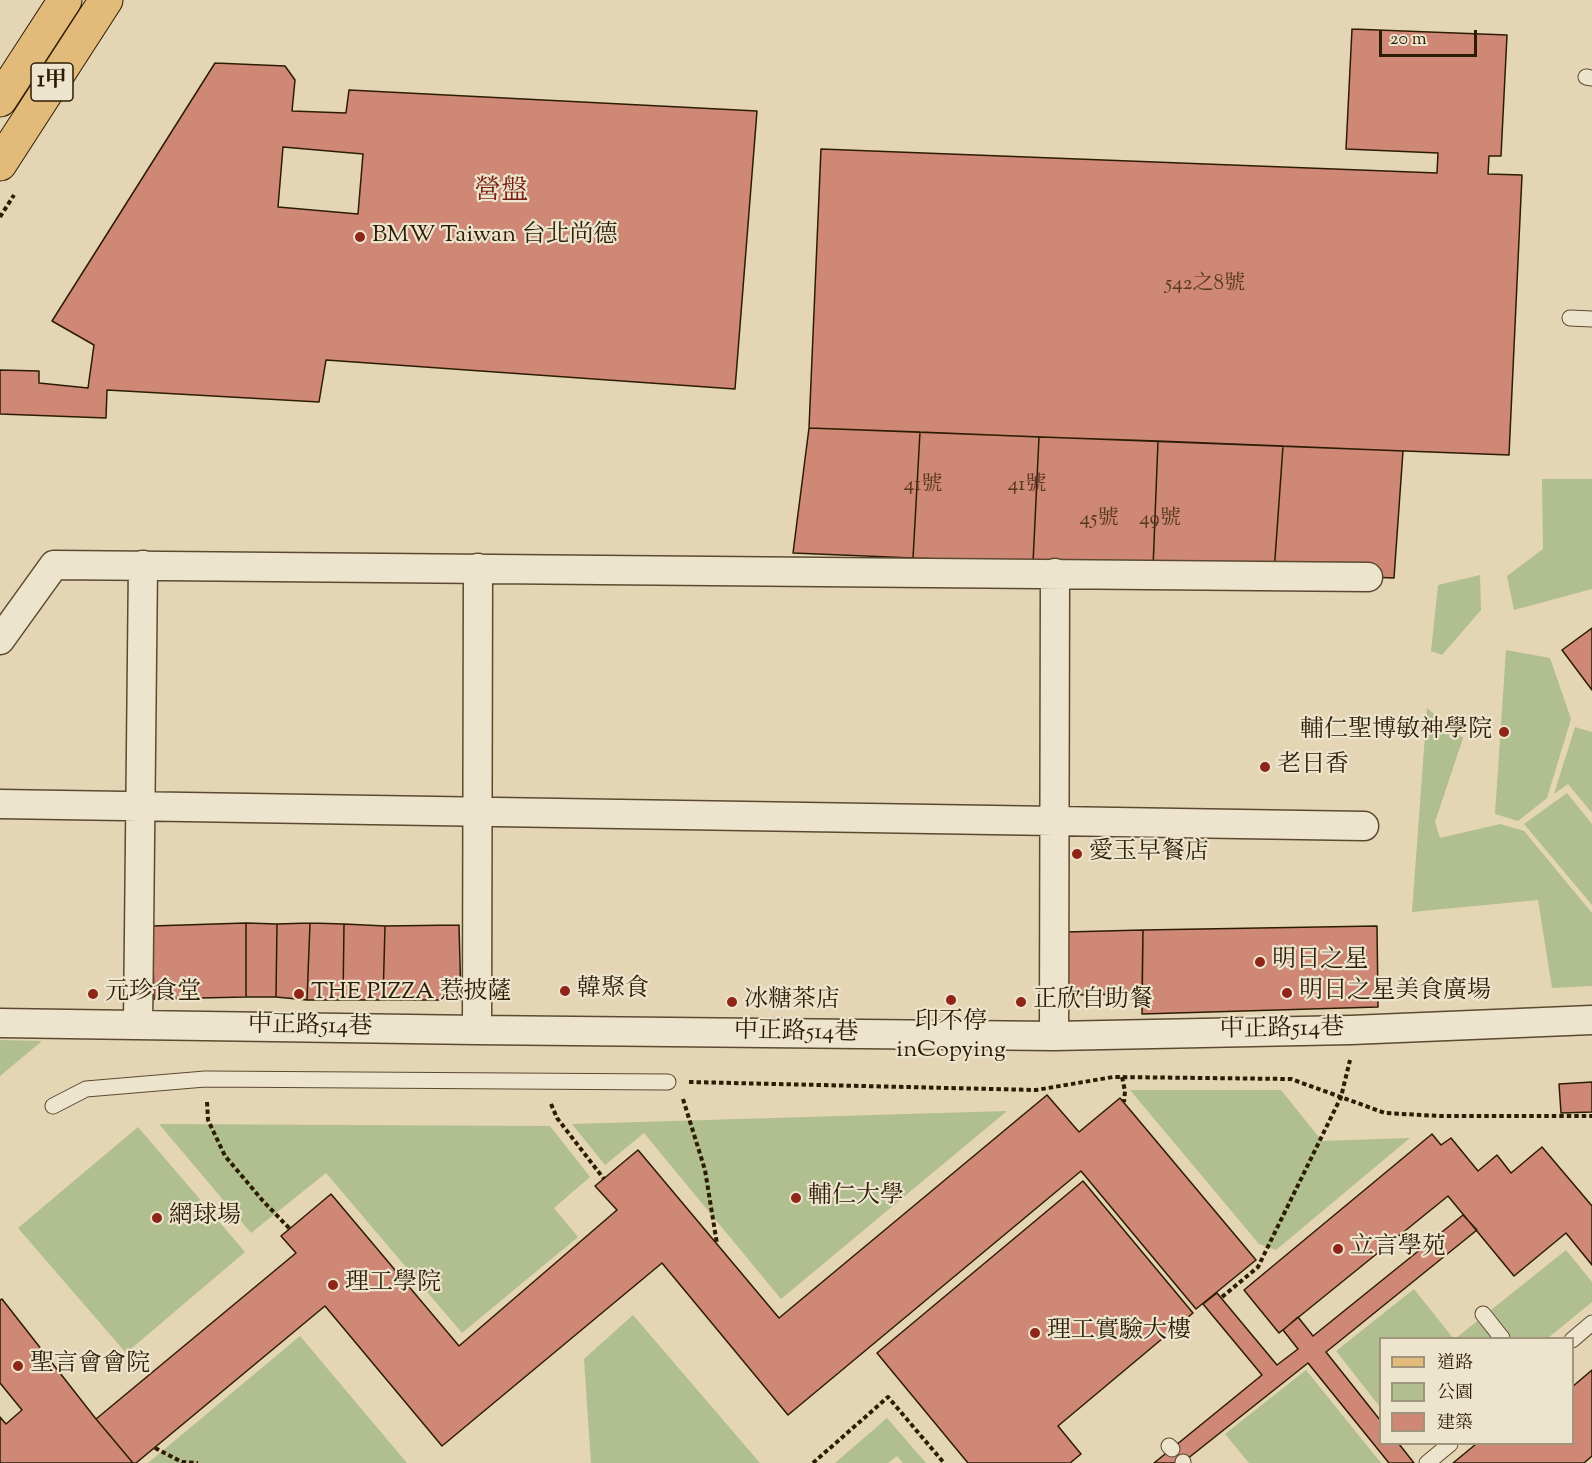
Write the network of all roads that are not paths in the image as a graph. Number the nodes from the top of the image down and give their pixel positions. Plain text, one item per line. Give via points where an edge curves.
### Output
1 (64, 0) edge
2 (106, 0) edge
3 (0, 100) edge
4 (0, 164) edge
5 (1570, 318) dead end
6 (1592, 319) edge
7 (143, 565) junction
8 (478, 568) junction
9 (1055, 573) junction
10 (1368, 577) dead end
11 (0, 640) edge
12 (0, 804) edge
13 (140, 806) junction
14 (477, 811) junction
15 (1055, 820) junction
16 (1364, 826) dead end
17 (1592, 1020) edge
18 (0, 1023) edge
19 (138, 1025) junction
20 (477, 1030) junction
21 (1054, 1036) junction
22 (673, 1082) road end
23 (53, 1106) dead end
24 (1483, 1314) dead end
25 (1592, 1323) edge
26 (1501, 1337) edge
27 (1574, 1338) edge
28 (1448, 1445) edge
29 (1427, 1463) edge

1 - 3 main road, 1甲
2 - 4 main road, 1甲
5 - 6 lane
7 - 8 street
7 - 11 street via 54,565
7 - 13 street
8 - 9 street
8 - 14 street
9 - 10 street
9 - 15 street
12 - 13 street
13 - 14 street
13 - 19 street
14 - 15 street
14 - 20 street
15 - 16 street
15 - 21 street
17 - 21 street, 中正路514巷
18 - 19 street, 中正路514巷
19 - 20 street, 中正路514巷
20 - 21 street, 中正路514巷
22 - 23 lane via 205,1079 86,1089
24 - 26 lane
25 - 27 lane
28 - 29 lane

